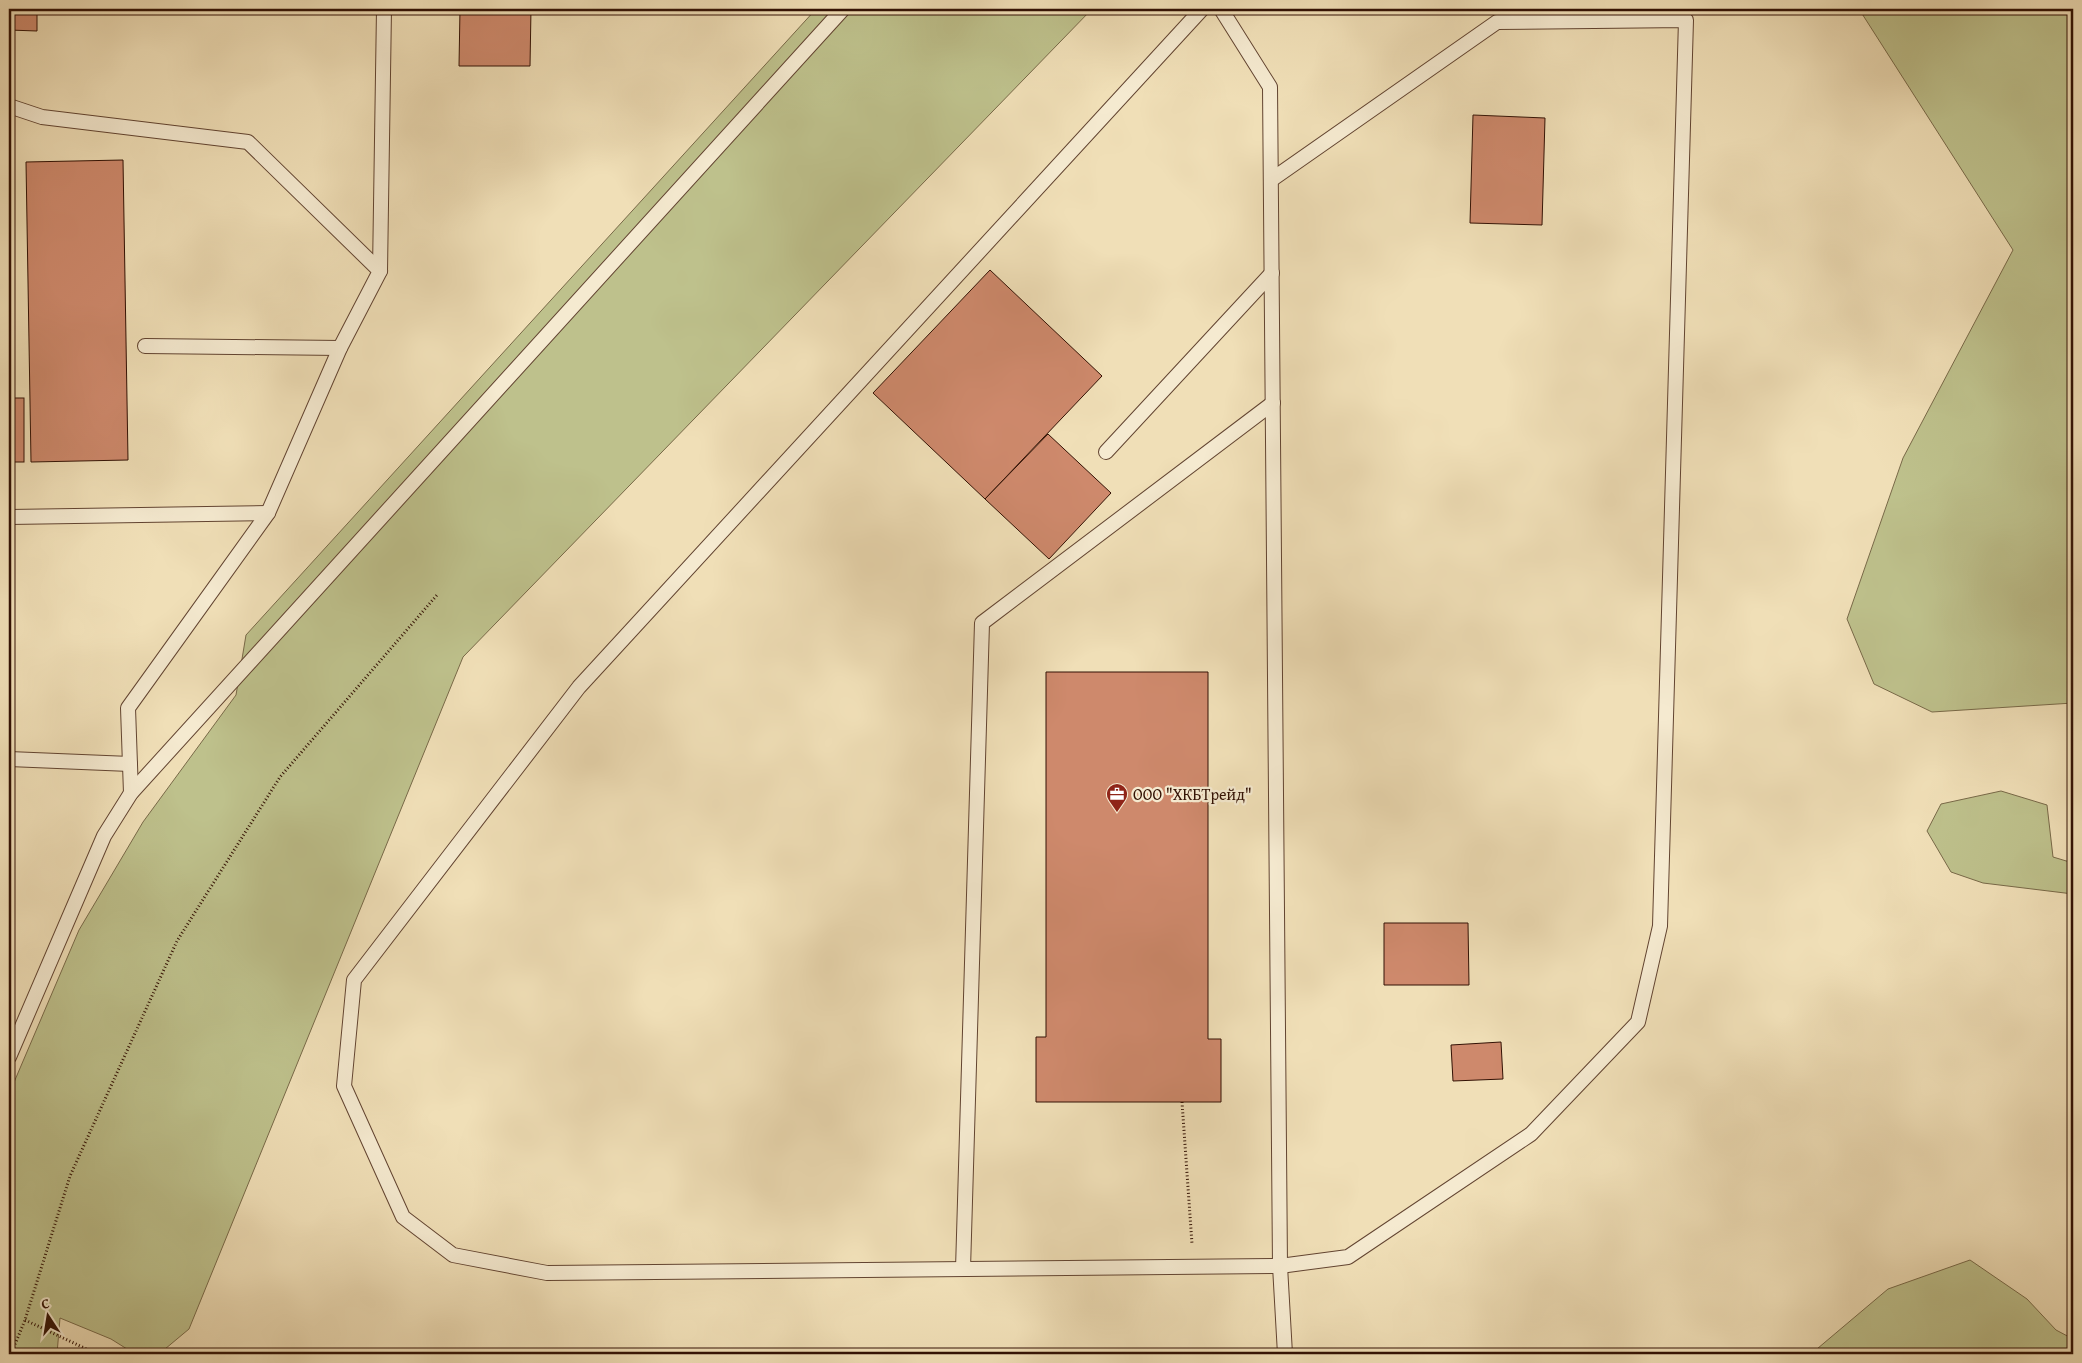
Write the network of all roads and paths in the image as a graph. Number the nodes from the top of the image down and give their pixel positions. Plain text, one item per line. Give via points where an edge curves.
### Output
1 (384, 9) edge
2 (843, 9) edge
3 (1202, 9) edge
4 (1221, 9) edge
5 (1656, 15) edge
6 (9, 106) edge
7 (1271, 180) junction
8 (380, 272) junction
9 (1272, 273) junction
10 (145, 346) dead end
11 (340, 348) junction
12 (1273, 402) junction
13 (1106, 452) dead end
14 (268, 513) junction
15 (9, 517) edge
16 (437, 595) dead end
17 (9, 760) edge
18 (130, 764) junction
19 (131, 793) junction
20 (9, 1057) edge
21 (1182, 1102) dead end
22 (1280, 1266) junction
23 (1194, 1267) junction
24 (963, 1269) junction
25 (25, 1320) junction
26 (11, 1354) edge
27 (98, 1354) edge
28 (1285, 1354) edge

1 - 8 lane
2 - 19 lane
3 - 24 lane via 579,687 354,980 344,1086 403,1217 454,1255 547,1273
4 - 7 lane via 1270,87
5 - 7 lane via 1497,22
5 - 22 lane via 1686,20 1660,926 1638,1022 1531,1134 1348,1257
6 - 8 lane via 42,117 248,142
7 - 9 lane
8 - 11 lane
9 - 12 lane
9 - 13 lane
10 - 11 lane
11 - 14 lane
12 - 22 lane
12 - 24 lane via 982,622
14 - 15 lane
14 - 18 lane via 128,708
16 - 25 path via 280,776 177,941 70,1176
17 - 18 lane
18 - 19 lane
19 - 20 lane via 104,836
21 - 23 path
22 - 23 lane
22 - 28 lane
23 - 24 lane
25 - 26 path
25 - 27 path

